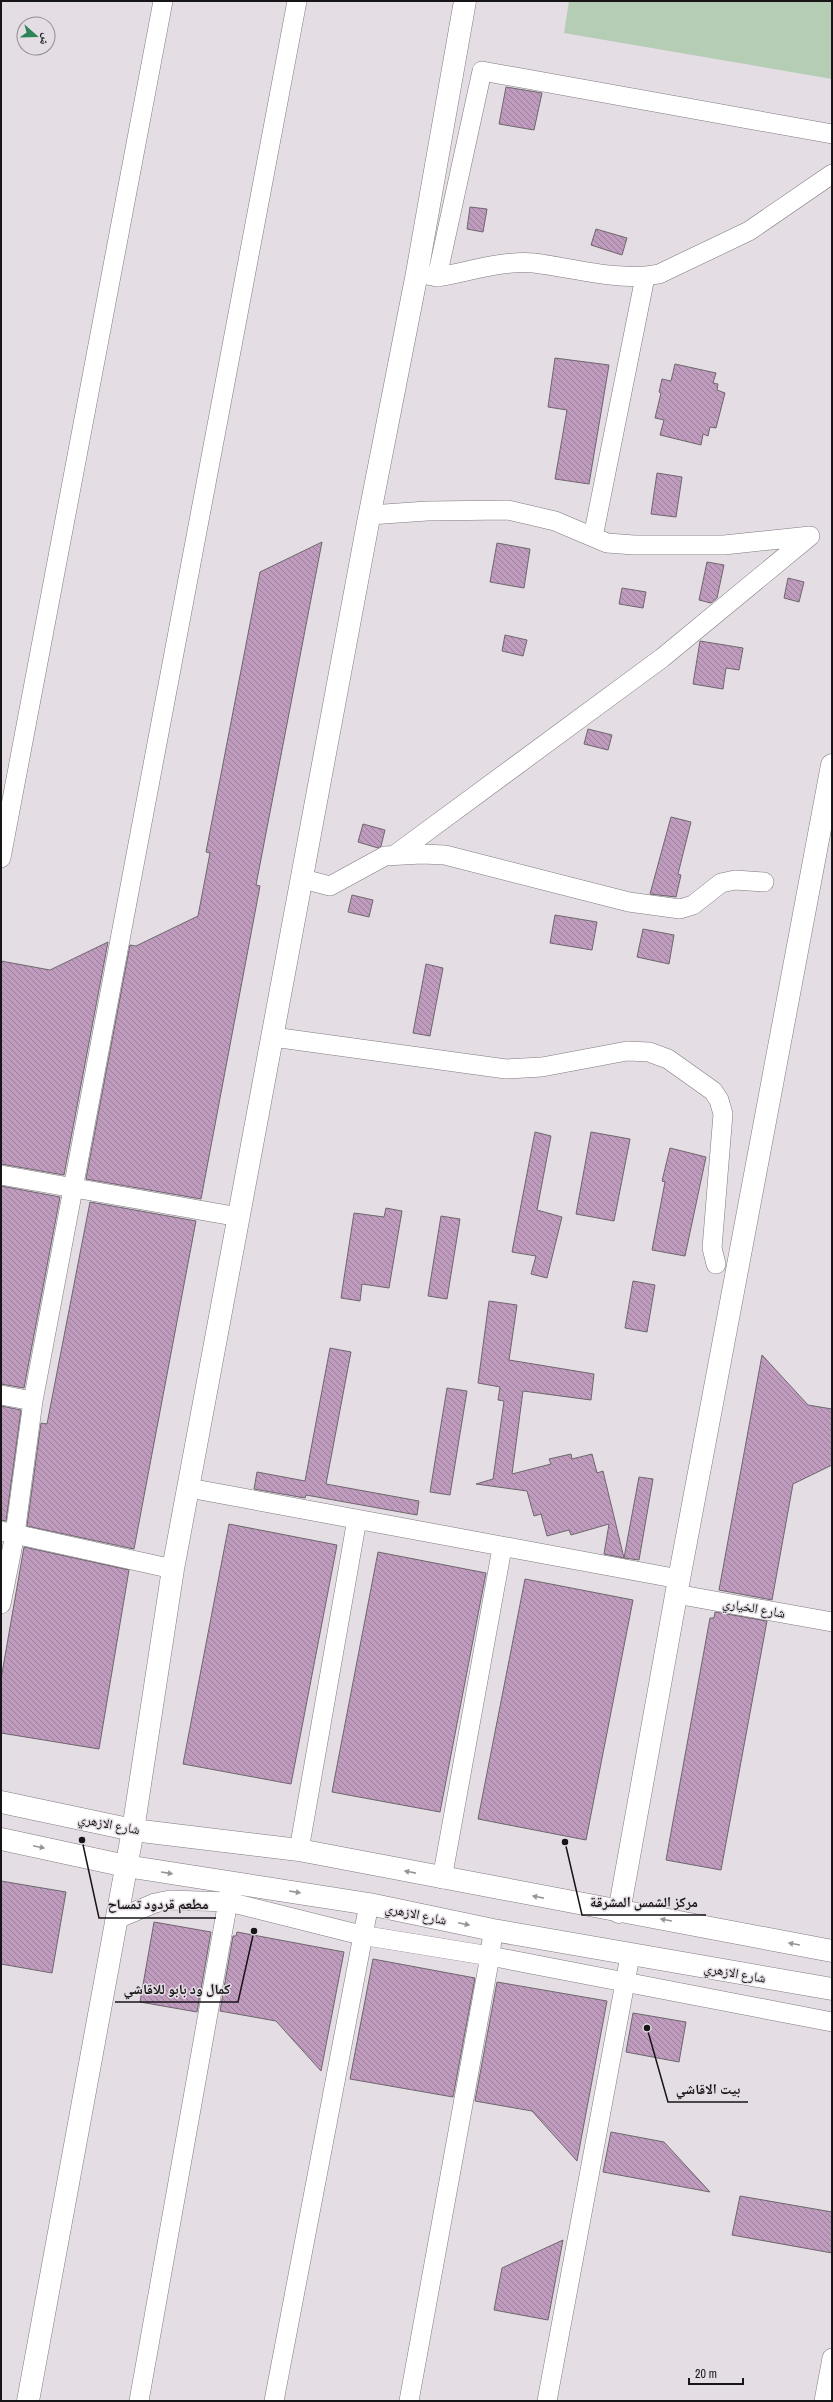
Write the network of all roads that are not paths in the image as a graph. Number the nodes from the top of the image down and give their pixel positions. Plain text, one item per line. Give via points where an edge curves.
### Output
1 (163, 1) edge
2 (297, 1) edge
3 (465, 1) edge
4 (832, 134) edge
5 (832, 174) edge
6 (427, 275) junction
7 (645, 277) junction
8 (370, 515) junction
9 (593, 537) junction
10 (832, 764) edge
11 (396, 854) junction
12 (1, 858) edge
13 (303, 879) junction
14 (764, 882) dead end
15 (273, 1037) junction
16 (1, 1175) edge
17 (74, 1188) junction
18 (239, 1217) junction
19 (716, 1264) dead end
20 (1, 1395) edge
21 (33, 1401) junction
22 (189, 1488) junction
23 (357, 1518) junction
24 (8, 1532) edge
25 (502, 1548) junction
26 (173, 1569) junction
27 (677, 1586) junction
28 (1, 1604) edge
29 (832, 1622) edge
30 (1, 1802) edge
31 (133, 1830) junction
32 (1, 1839) edge
33 (299, 1850) junction
34 (126, 1866) junction
35 (442, 1879) junction
36 (230, 1892) junction
37 (369, 1904) junction
38 (619, 1912) junction
39 (117, 1918) junction
40 (493, 1930) junction
41 (361, 1935) junction
42 (832, 1951) edge
43 (490, 1956) junction
44 (630, 1956) junction
45 (626, 1984) junction
46 (832, 1989) edge
47 (832, 2022) edge
48 (832, 2358) edge
49 (28, 2401) edge
50 (139, 2401) edge
51 (274, 2401) edge
52 (409, 2401) edge
53 (547, 2401) edge
54 (824, 2401) edge

1 - 12 street
2 - 17 street
3 - 6 street
4 - 6 street via 482,71
5 - 7 street via 749,230 687,262
6 - 7 street via 534,263 579,271
6 - 8 street
7 - 9 street
8 - 9 street via 508,510 554,521
8 - 13 street
9 - 11 street via 607,543 634,546 724,545 810,536 662,658
10 - 27 street
11 - 13 street via 369,863 330,886
11 - 14 street via 445,856 629,902 680,909 693,905 722,883 735,880
13 - 15 street
15 - 18 street
15 - 19 street via 506,1069 542,1067 627,1051 649,1052 668,1059 713,1091 724,1114 712,1248
16 - 17 street
17 - 18 street
17 - 21 street
18 - 22 street
20 - 21 street
21 - 24 street
22 - 23 street, شارع الخياري
22 - 26 street
23 - 25 street, شارع الخياري
23 - 33 street
24 - 26 street
24 - 28 street
25 - 27 street, شارع الخياري
25 - 35 street
26 - 31 street
27 - 29 street, شارع الخياري
27 - 38 street
30 - 31 street, شارع الازهري
31 - 33 street, شارع الازهري
31 - 34 street
32 -> 34 street, شارع الازهري
35 -> 33 street, شارع الازهري
34 -> 36 street, شارع الازهري
34 - 39 street
38 -> 35 street, شارع الازهري
36 -> 37 street, شارع الازهري
36 - 39 street via 155,1903
36 - 41 street
36 - 50 street
37 -> 40 street, شارع الازهري
37 - 41 street
42 -> 38 street, شارع الازهري
39 - 49 street
40 - 43 street
40 - 44 street, شارع الازهري
41 - 43 street
41 - 51 street
43 - 45 street
43 - 52 street
44 - 45 street
44 - 46 street, شارع الازهري
45 - 47 street
45 - 53 street
48 - 54 street

